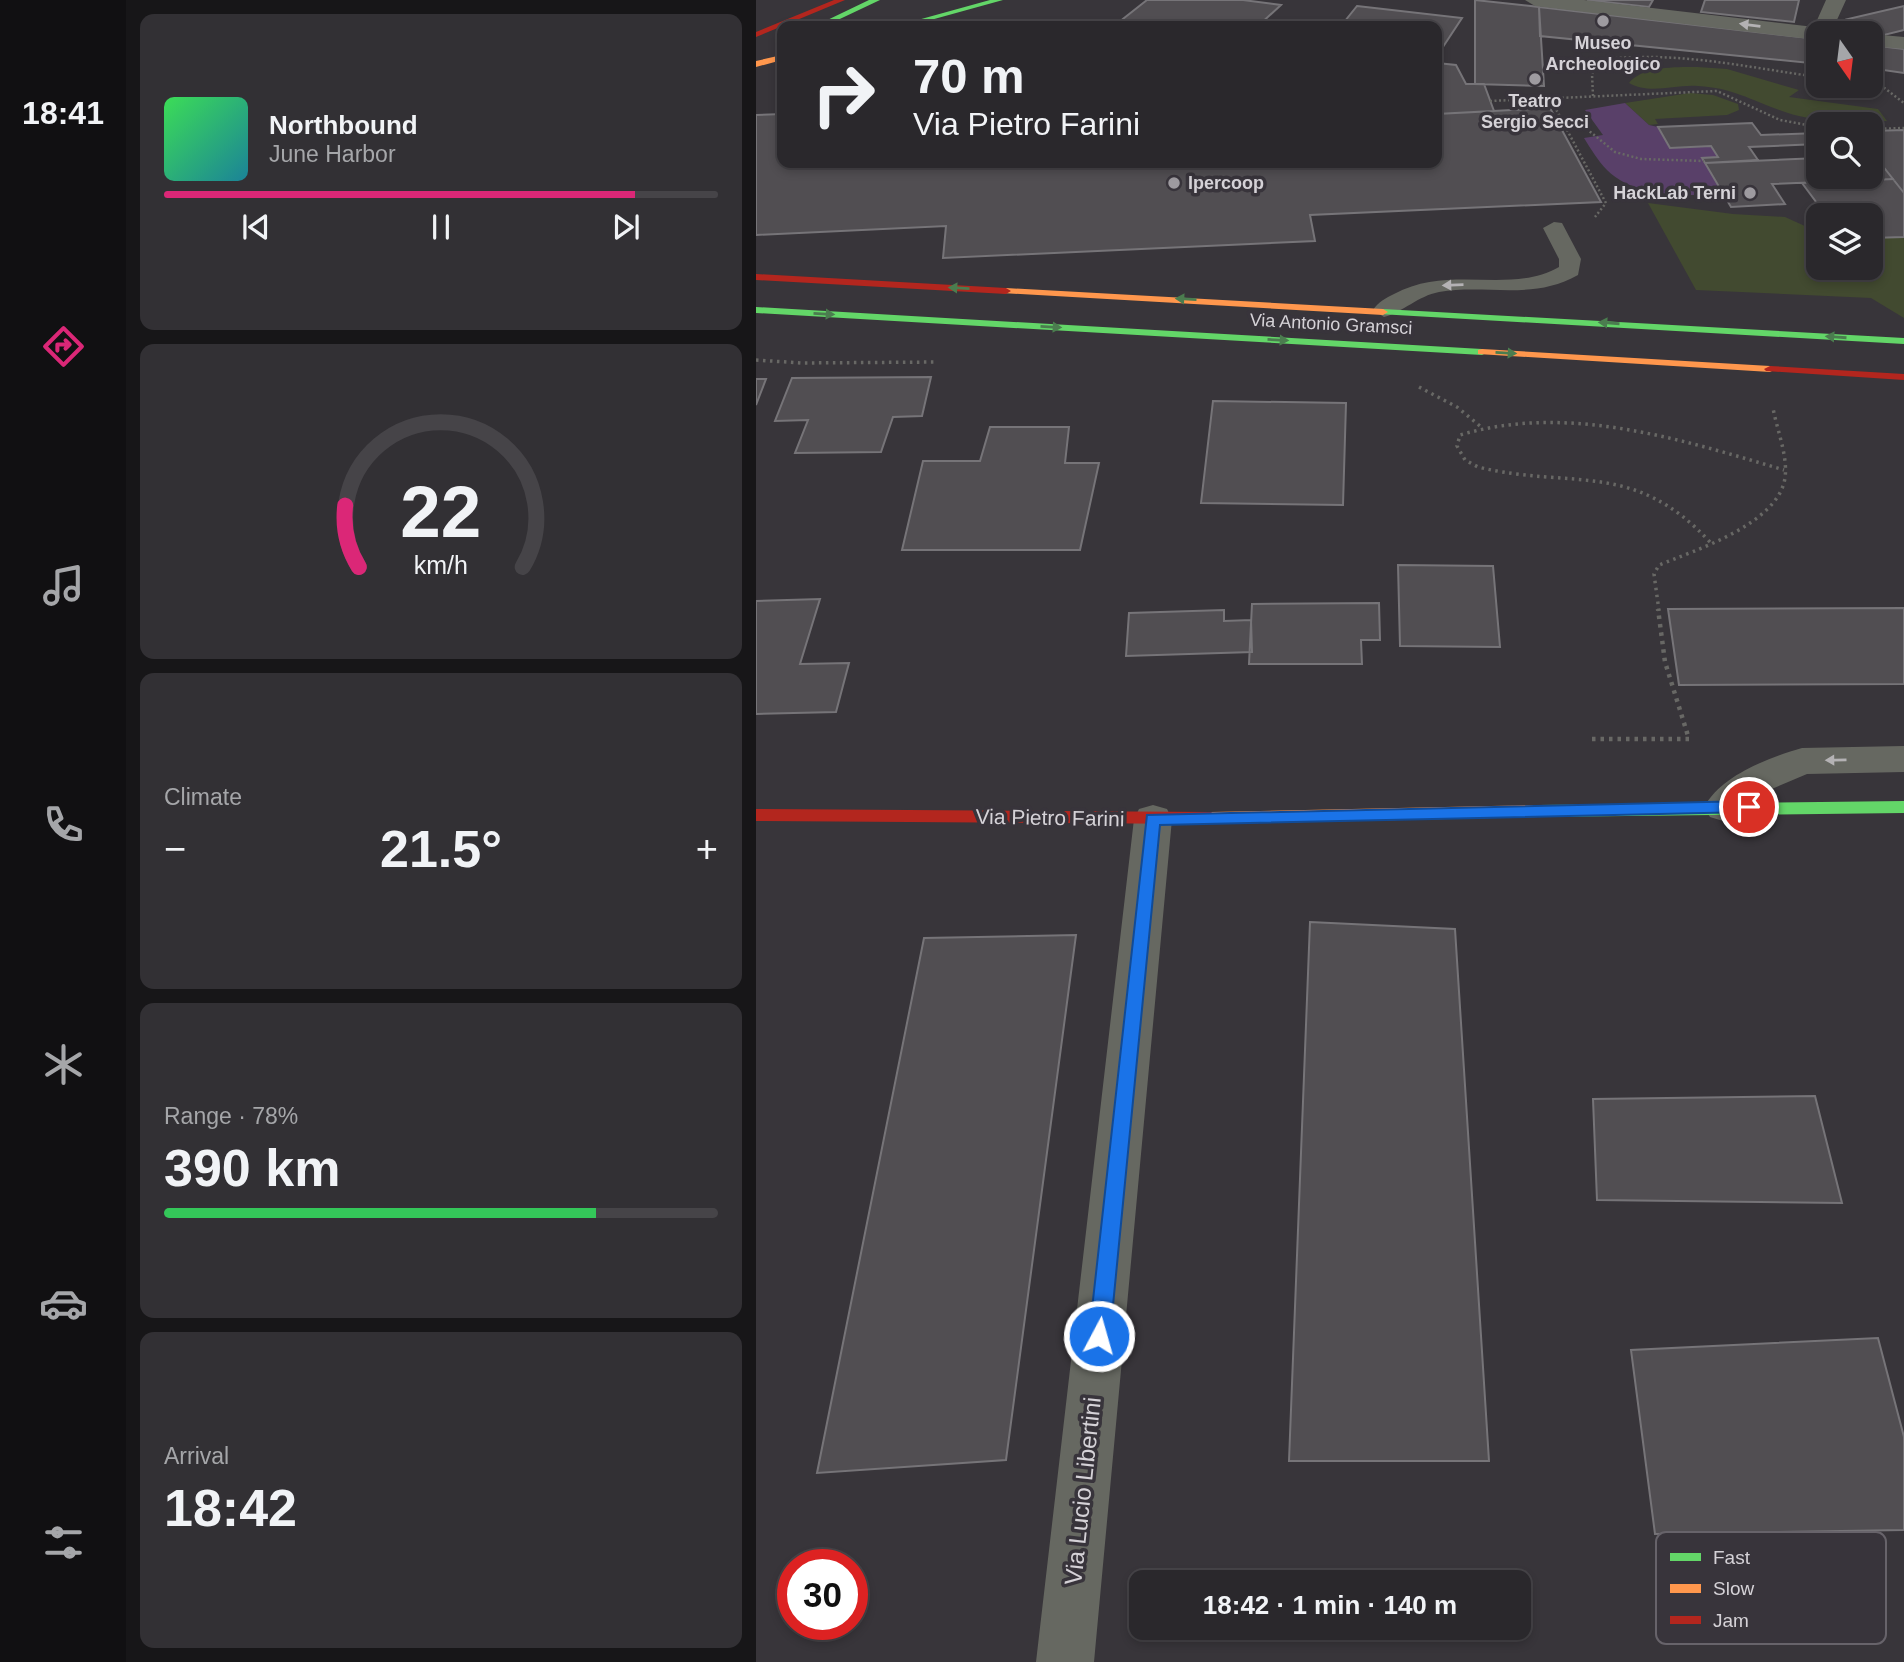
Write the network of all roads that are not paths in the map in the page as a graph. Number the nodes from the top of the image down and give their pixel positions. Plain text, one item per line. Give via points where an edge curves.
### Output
1 (841, 0) edge
2 (876, 0) edge
3 (999, 0) edge
4 (1535, 0) edge
5 (1836, 0) edge
6 (790, 21) edge
7 (830, 21) edge
8 (919, 21) edge
9 (1826, 21) edge
10 (777, 26) edge
11 (1806, 31) edge
12 (756, 35) edge
13 (1883, 41) edge
14 (777, 43) edge
15 (1903, 43) edge
16 (756, 52) edge
17 (777, 59) edge
18 (756, 64) edge
19 (1555, 228) dead end
20 (756, 277) edge
21 (756, 310) edge
22 (1384, 310) junction
23 (1904, 341) edge
24 (1904, 377) edge
25 (1904, 759) edge
26 (1723, 807) junction
27 (1904, 807) edge
28 (756, 815) edge
29 (1153, 819) junction
30 (1065, 1662) edge

1 - 6 street
2 - 7 street
3 - 8 street
11 -> 4 street
5 - 9 street
10 - 12 street
13 - 15 street
14 - 16 street
17 - 18 street
19 -> 22 lane via 1570,259 1570,270 1558,279 1534,284 1444,285 1413,291
22 -> 20 street, Via Antonio Gramsci
21 -> 24 street, Via Antonio Gramsci
23 -> 22 street, Via Antonio Gramsci
25 -> 26 street via 1802,761 1754,782
26 - 27 street, Via Pietro Farini
26 - 29 street, Via Pietro Farini
28 - 29 street, Via Pietro Farini
29 - 30 street, Via Lucio Libertini

